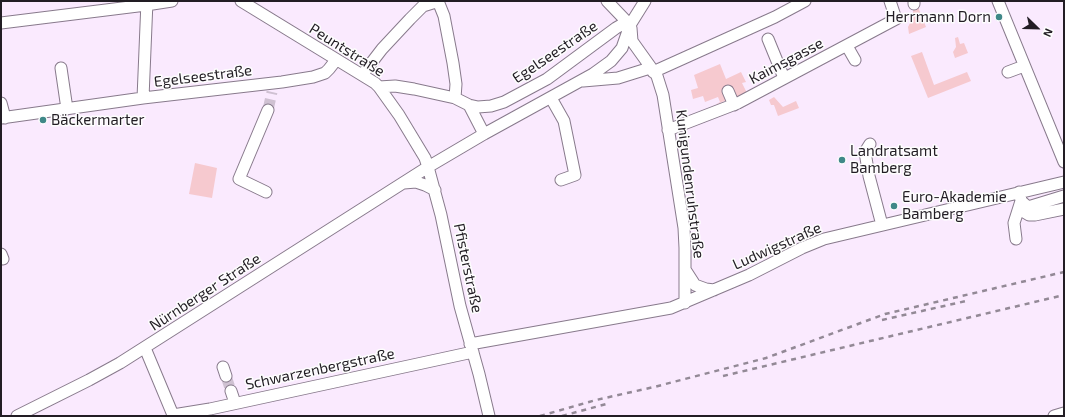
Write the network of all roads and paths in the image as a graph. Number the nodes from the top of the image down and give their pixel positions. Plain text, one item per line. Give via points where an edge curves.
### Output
1 (172, 1) edge
2 (241, 1) edge
3 (438, 1) edge
4 (607, 1) edge
5 (645, 1) edge
6 (806, 1) edge
7 (890, 1) edge
8 (998, 1) edge
9 (147, 3) edge
10 (421, 4) edge
11 (1, 23) edge
12 (630, 26) junction
13 (768, 39) dead end
14 (847, 46) junction
15 (336, 60) junction
16 (855, 60) dead end
17 (1024, 66) junction
18 (61, 68) dead end
19 (652, 70) junction
20 (1008, 72) dead end
21 (362, 75) junction
22 (784, 78) junction
23 (547, 79) junction
24 (580, 81) junction
25 (380, 87) junction
26 (728, 91) dead end
27 (554, 96) junction
28 (143, 98) junction
29 (455, 98) junction
30 (1, 103) edge
31 (734, 104) junction
32 (469, 105) junction
33 (67, 109) junction
34 (268, 110) tunnel mouth
35 (3, 118) edge
36 (668, 130) junction
37 (484, 134) junction
38 (870, 144) dead end
39 (1064, 162) edge
40 (874, 164) dead end
41 (428, 167) junction
42 (869, 176) junction
43 (561, 180) dead end
44 (1064, 182) edge
45 (404, 183) junction
46 (435, 190) junction
47 (266, 192) dead end
48 (1064, 196) edge
49 (1020, 197) junction
50 (1064, 209) edge
51 (882, 225) junction
52 (1016, 239) dead end
53 (686, 271) junction
54 (714, 290) junction
55 (685, 303) junction
56 (145, 348) junction
57 (471, 348) junction
58 (231, 391) tunnel mouth
59 (236, 403) junction
60 (1064, 413) edge
61 (17, 416) edge
62 (489, 416) edge
63 (1054, 416) edge

1 - 9 street
2 - 15 street, Peuntstraße
3 - 10 street
3 - 29 street via 444,16 454,63
4 - 12 street
5 - 12 street, Nürnberger Straße
6 - 19 street, Nürnberger Straße
7 - 14 street, Kaimsgasse via 896,19
8 - 17 street
9 - 11 street
9 - 28 street
10 - 21 street
12 - 19 street, Kunigundenruhstraße via 632,41
12 - 23 street, Egelseestraße via 623,24 616,28
12 - 24 street, Nürnberger Straße via 617,55
13 - 22 street
14 - 16 street
14 - 22 street, Kaimsgasse
15 - 21 street, Peuntstraße
15 - 28 street, Egelseestraße via 329,70 321,75 273,88
17 - 20 street
17 - 39 street
18 - 33 street
19 - 24 street, Nürnberger Straße via 618,78
19 - 36 street, Kunigundenruhstraße via 660,83
21 - 25 street, Peuntstraße
22 - 31 street, Kaimsgasse
23 - 27 street
23 - 32 street, Egelseestraße via 504,102 491,106
24 - 27 street, Nürnberger Straße
25 - 29 street, Egelseestraße via 395,86
25 - 41 street, Peuntstraße via 425,158
26 - 31 street
27 - 37 street, Nürnberger Straße
27 - 43 street via 564,120 575,175
28 - 33 street, Egelseestraße
29 - 32 street, Egelseestraße
30 - 35 street
31 - 36 street, Kaimsgasse
32 - 37 street
33 - 35 street, Egelseestraße
34 - 47 street via 239,180
36 - 53 street, Kunigundenruhstraße via 683,222
37 - 41 street, Nürnberger Straße
38 - 42 street via 865,152
40 - 42 street
41 - 45 street, Nürnberger Straße
41 - 46 street, Pfisterstraße
42 - 51 street
44 - 49 street, Ludwigstraße
45 - 46 street via 416,182
45 - 56 street, Nürnberger Straße
46 - 57 street, Pfisterstraße
48 - 49 street via 1028,207
49 - 50 street via 1024,212 1032,216
49 - 51 street, Ludwigstraße
49 - 52 street via 1014,223
51 - 54 street, Ludwigstraße via 812,244
53 - 54 street via 695,285
53 - 55 street, Kunigundenruhstraße
54 - 55 street, Ludwigstraße
55 - 57 street, Schwarzenbergstraße via 663,310
56 - 59 street, Schwarzenbergstraße via 173,415
56 - 61 street, Nürnberger Straße
57 - 59 street, Schwarzenbergstraße
57 - 62 street, Pfisterstraße
58 - 59 street
60 - 63 street

